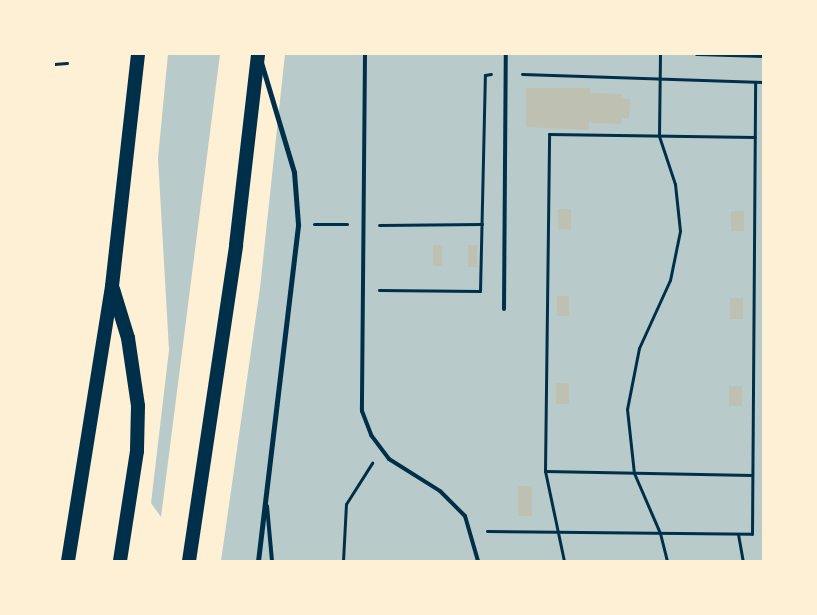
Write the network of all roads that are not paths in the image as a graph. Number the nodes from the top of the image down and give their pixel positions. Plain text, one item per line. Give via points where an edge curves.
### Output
1 (138, 54) edge
2 (258, 54) edge
3 (365, 54) edge
4 (506, 54) edge
5 (112, 286) junction
6 (504, 309) dead end
7 (267, 506) junction
8 (68, 561) edge
9 (120, 561) edge
10 (189, 561) edge
11 (258, 561) edge
12 (272, 561) edge
13 (478, 561) edge

1 - 5 highway
2 - 7 street via 294,172 298,224
2 - 10 highway via 236,245
3 - 13 lane via 362,411 381,450 454,503 472,531
4 - 6 lane
5 - 8 highway
5 - 9 highway via 128,338 138,406 137,451
7 - 11 street
7 - 12 lane

